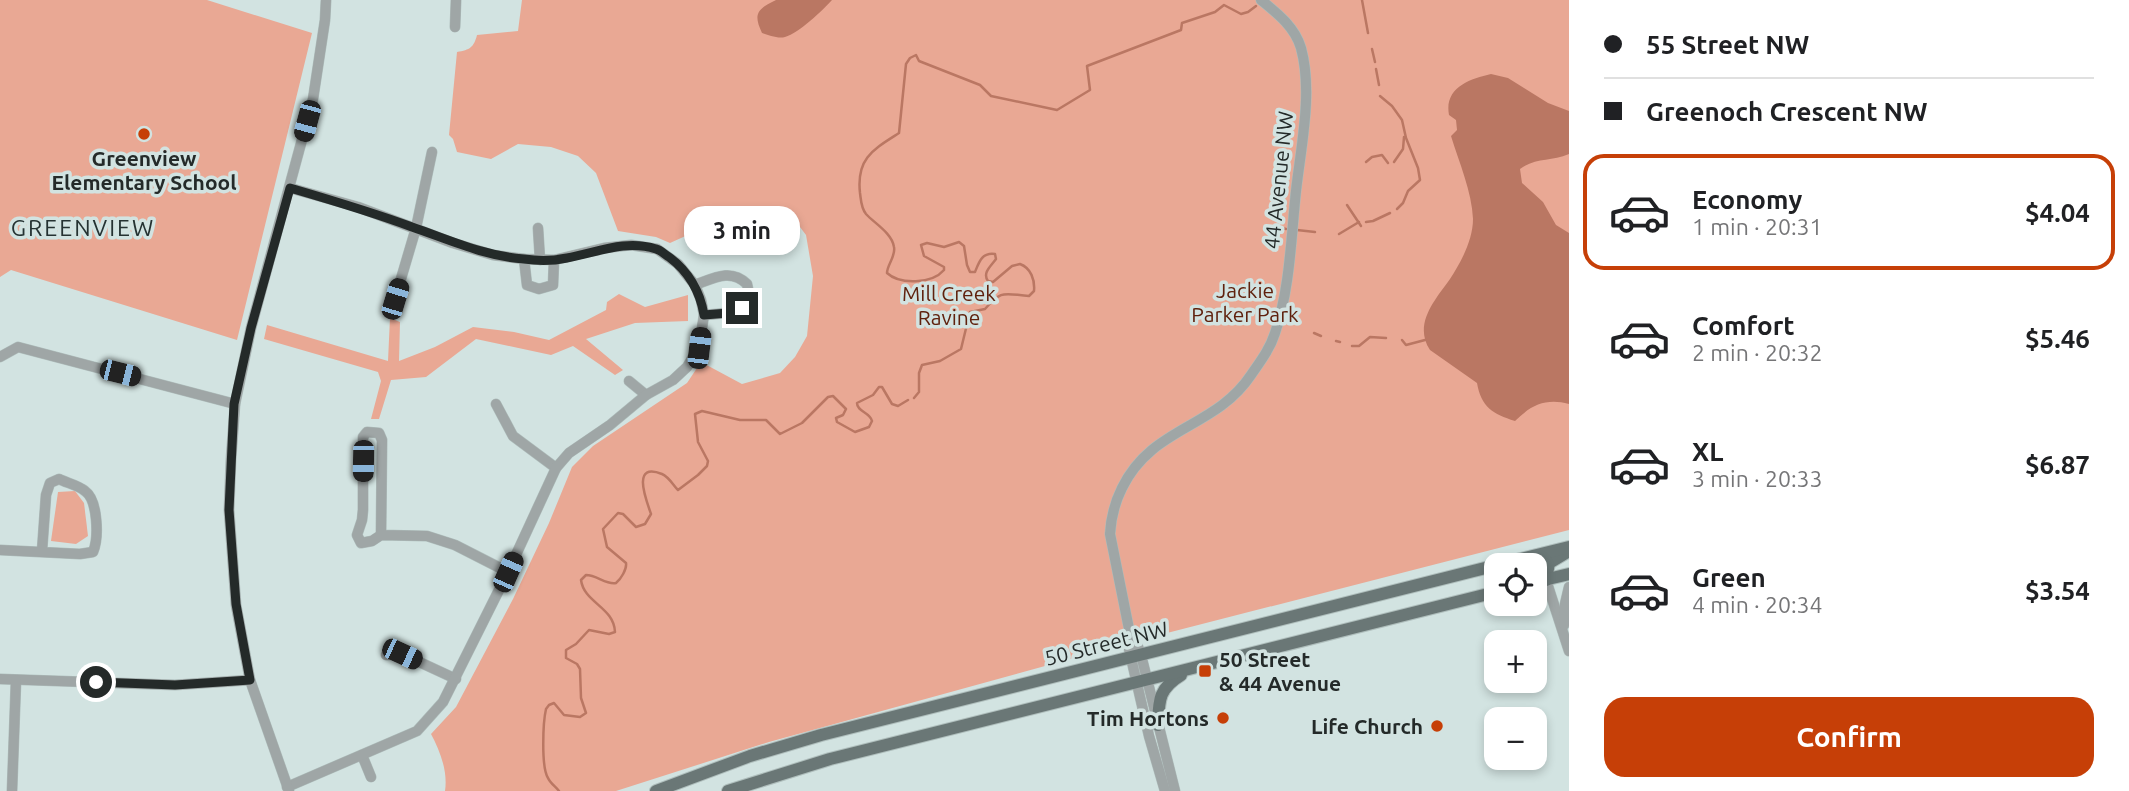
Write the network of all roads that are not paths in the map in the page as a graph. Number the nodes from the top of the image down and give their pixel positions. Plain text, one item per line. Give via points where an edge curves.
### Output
1 (326, 0) edge
2 (456, 0) edge
3 (1261, 0) edge
4 (455, 27) dead end
5 (432, 152) dead end
6 (290, 188) junction
7 (416, 228) junction
8 (538, 228) dead end
9 (524, 259) junction
10 (540, 260) junction
11 (554, 260) junction
12 (695, 285) junction
13 (395, 299) dead end
14 (704, 315) junction
15 (0, 358) edge
16 (629, 381) dead end
17 (646, 395) junction
18 (234, 404) junction
19 (496, 404) dead end
20 (556, 468) junction
21 (381, 535) junction
22 (1569, 549) edge
23 (0, 550) edge
24 (42, 551) junction
25 (1547, 568) edge
26 (508, 572) junction
27 (1569, 574) edge
28 (1547, 580) edge
29 (1569, 587) edge
30 (1547, 594) edge
31 (1484, 595) edge
32 (1563, 629) junction
33 (1569, 651) edge
34 (386, 655) dead end
35 (1136, 656) junction
36 (1193, 668) junction
37 (456, 678) junction
38 (0, 679) edge
39 (16, 680) junction
40 (250, 680) junction
41 (1141, 681) junction
42 (1158, 725) junction
43 (362, 755) junction
44 (371, 777) dead end
45 (288, 789) edge
46 (12, 791) edge
47 (656, 791) edge
48 (728, 791) edge
49 (1165, 791) edge
50 (1175, 791) edge

1 - 6 street via 313,99
2 - 4 street
3 - 35 street, 44 Avenue NW via 1282,17 1300,45 1306,82 1282,309 1267,352 1241,389 1223,406 1155,446 1137,463 1115,502 1110,534 1132,642 1138,647
5 - 7 street
6 - 7 street
6 - 18 street
7 - 9 street via 493,255
7 - 13 street
8 - 10 street
9 - 10 street
9 - 11 street via 527,285 539,289 552,285
10 - 11 street
11 - 12 street via 631,245 657,249 678,264
12 - 14 street
12 - 14 street via 728,275 740,276 747,284 748,300 742,308
14 - 17 street via 699,348 688,367
15 - 18 street via 18,347
16 - 17 street
17 - 20 street
18 - 40 street via 229,510 236,604
19 - 20 street via 513,436
20 - 26 street
21 - 21 street via 382,440 372,431 363,437 362,520 357,535 361,543
21 - 26 street via 427,536
22 - 25 main road
22 - 35 main road, 50 Street NW
23 - 24 street
24 - 24 street via 50,483 59,480 84,490 94,507 93,552
26 - 37 street
27 - 28 main road
29 - 32 street
30 - 32 street
31 - 36 main road
32 - 33 street
34 - 37 street via 402,654
35 - 41 street, 44 Avenue NW
35 - 47 main road, 50 Street NW via 821,735
36 - 41 main road
36 - 42 main road via 1164,689
37 - 43 street via 443,702 416,731
38 - 39 street
39 - 40 street via 175,685
39 - 46 street
40 - 45 street
41 - 42 street, 44 Avenue NW
41 - 48 main road via 830,759
41 - 49 street, 44 Avenue NW via 1149,736
42 - 50 street, 44 Avenue NW
43 - 44 street
43 - 45 street

